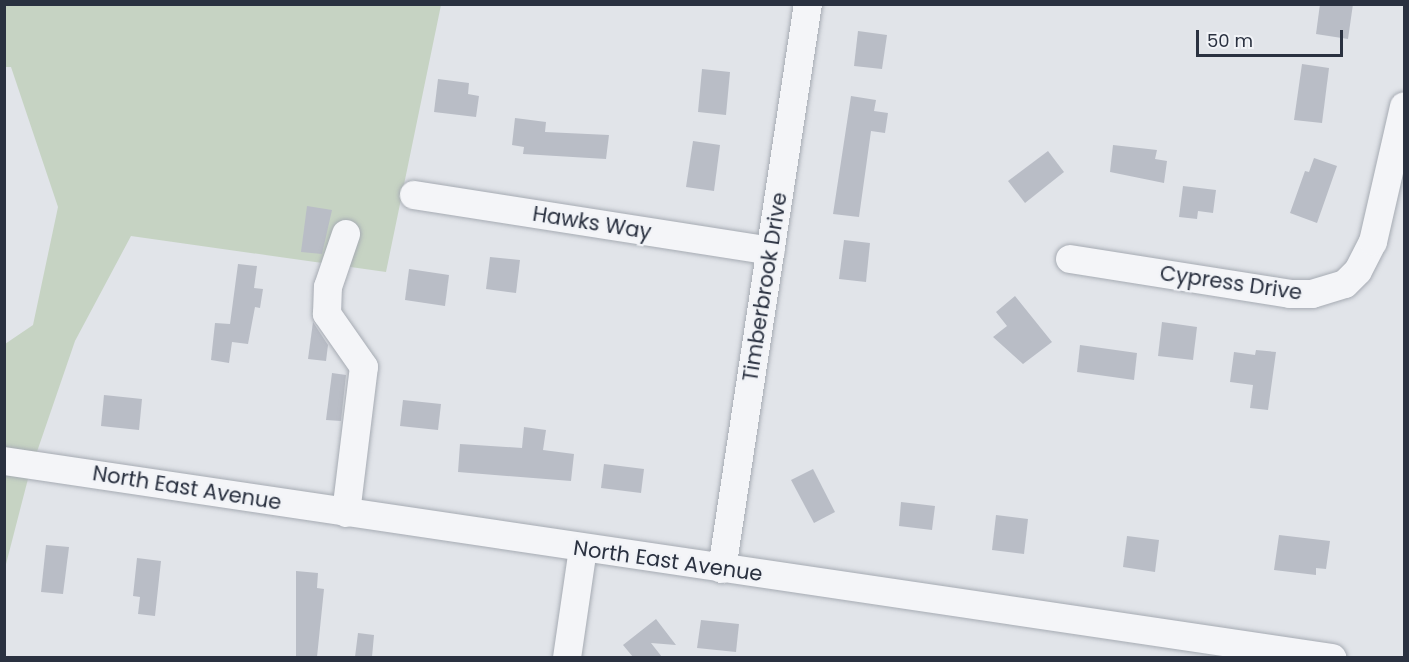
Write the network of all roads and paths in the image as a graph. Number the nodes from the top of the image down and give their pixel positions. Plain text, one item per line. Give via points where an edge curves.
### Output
1 (808, 4) edge
2 (1404, 107) edge
3 (414, 195) dead end
4 (346, 234) dead end
5 (771, 251) junction
6 (1070, 259) dead end
7 (4, 461) edge
8 (346, 513) junction
9 (583, 548) junction
10 (722, 569) junction
11 (567, 657) edge
12 (1332, 657) edge

1 - 5 street, Timberbrook Drive
2 - 6 street, Cypress Drive via 1373,242 1358,271 1345,284 1312,294 1290,294
3 - 5 street, Hawks Way
4 - 8 street via 328,287 327,314 364,367
5 - 10 street, Timberbrook Drive
7 - 8 street, North East Avenue
8 - 9 street, North East Avenue
9 - 10 street, North East Avenue
9 - 11 street
10 - 12 street, North East Avenue

